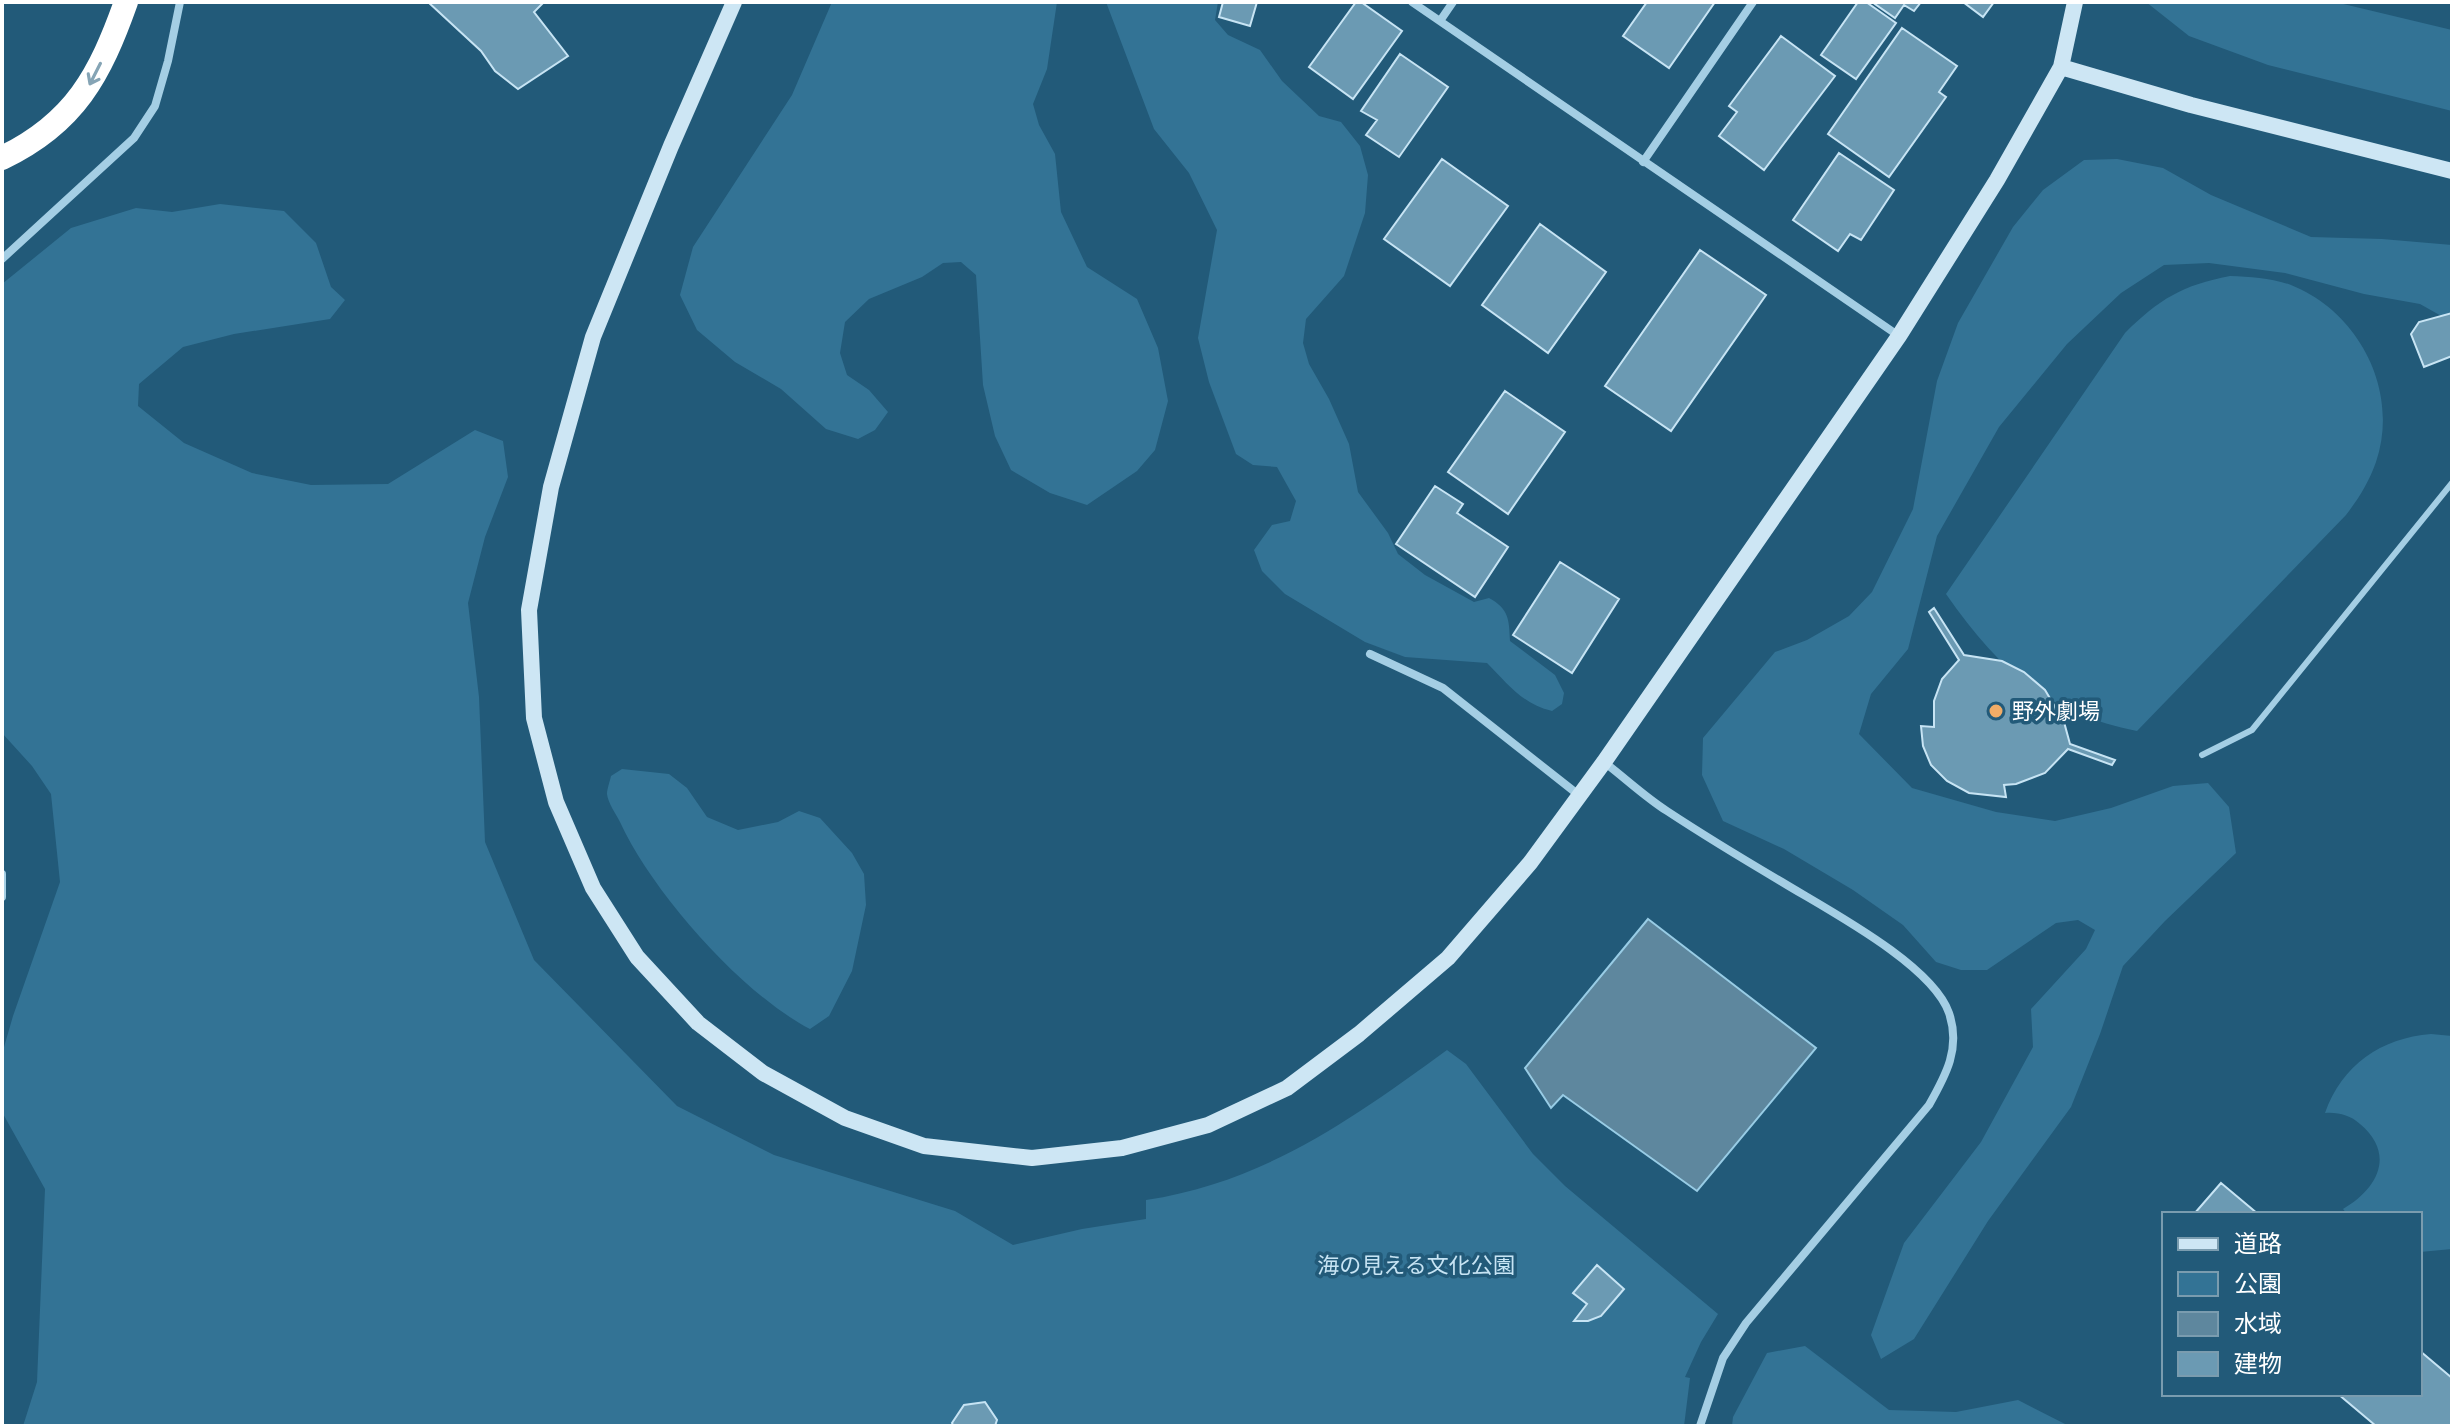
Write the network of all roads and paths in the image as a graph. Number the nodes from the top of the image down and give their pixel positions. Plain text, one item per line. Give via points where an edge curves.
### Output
1 (126, 2) edge
2 (180, 2) edge
3 (734, 2) edge
4 (1412, 2) edge
5 (1453, 2) edge
6 (1753, 2) edge
7 (2075, 2) edge
8 (1440, 21) junction
9 (2061, 67) junction
10 (2, 158) edge
11 (1643, 162) junction
12 (2452, 171) edge
13 (2, 259) edge
14 (1899, 336) junction
15 (2452, 483) edge
16 (1370, 654) dead end
17 (2202, 755) dead end
18 (1604, 762) junction
19 (1580, 796) junction
20 (2, 874) edge
21 (2, 897) edge
22 (1700, 1426) edge

1 -> 10 highway via 91,83 72,108
2 - 13 street via 155,106 134,138
3 - 19 street via 593,337 551,487 529,610 534,718 556,802 593,888 637,957 698,1023 763,1073 845,1118 924,1146 1032,1158 1122,1148 1208,1125 1287,1088 1359,1034 1448,958
4 - 8 street
5 - 8 street
6 - 11 street
7 - 9 street
8 - 11 street
9 - 12 street
9 - 14 street
11 - 14 street
14 - 18 street
15 - 17 lane via 2252,730
16 - 19 street via 1443,688
18 - 19 street
18 - 22 street via 1664,809 1872,937 1937,993 1953,1030 1954,1050 1929,1105 1746,1323 1723,1358
20 - 21 street

